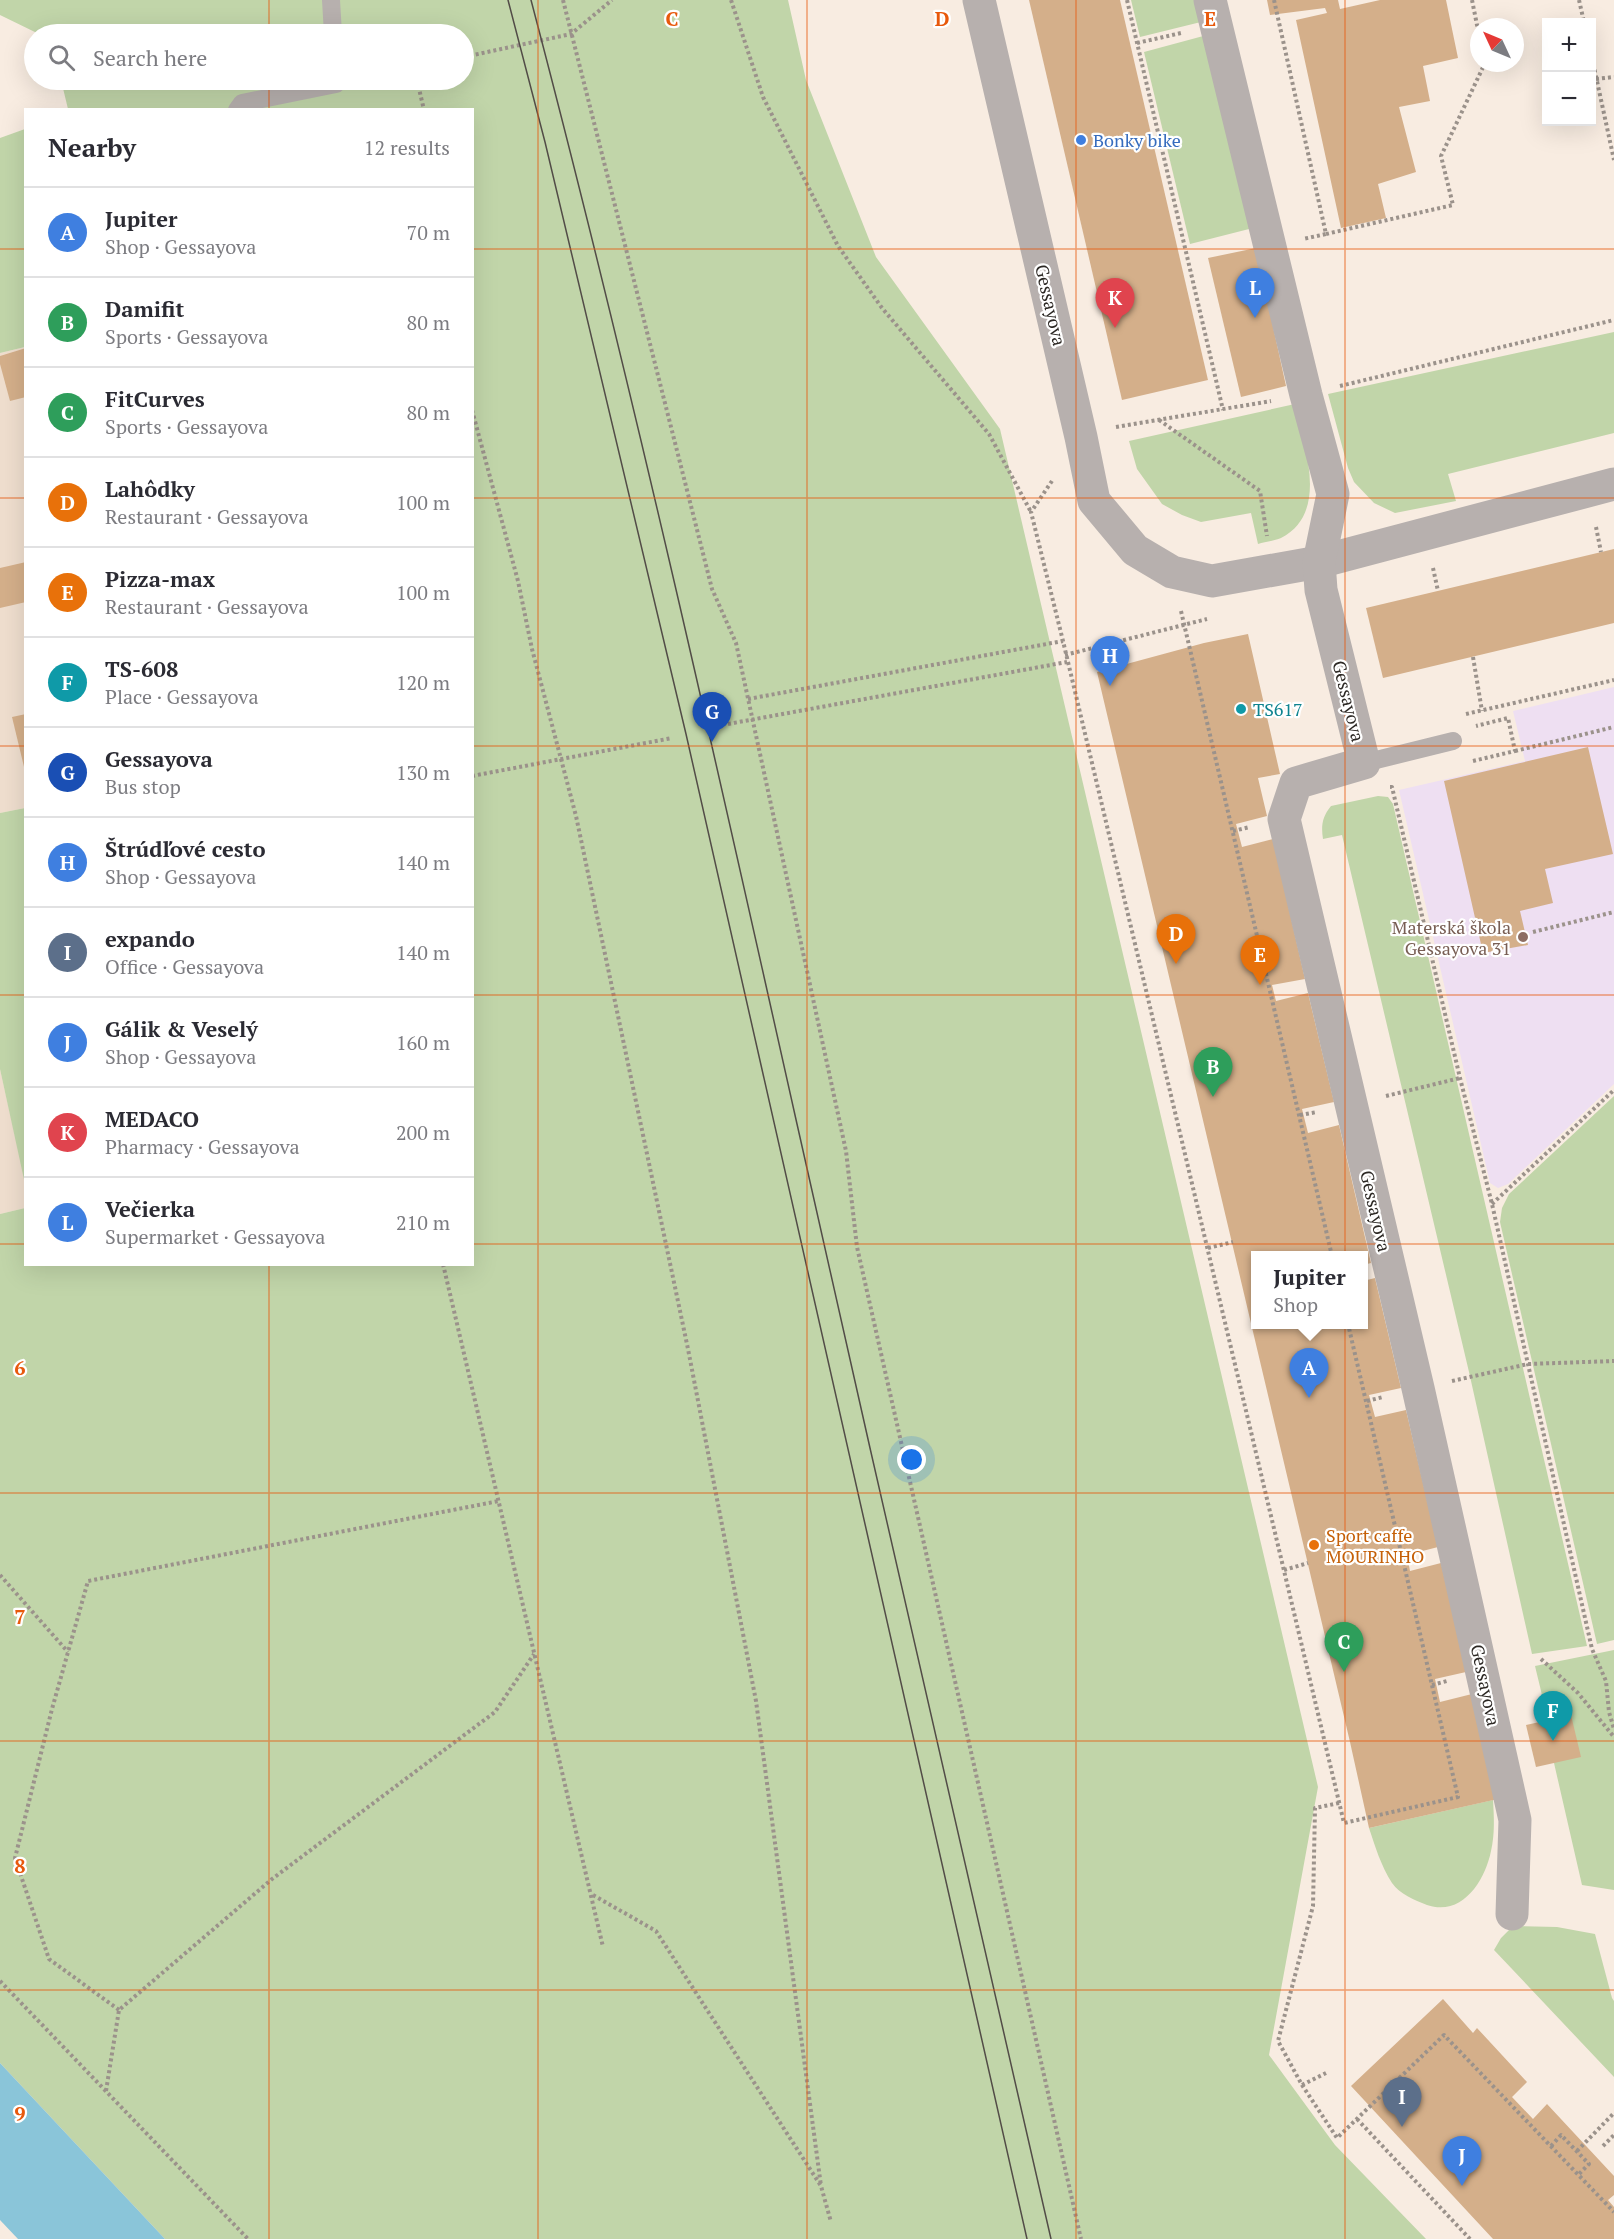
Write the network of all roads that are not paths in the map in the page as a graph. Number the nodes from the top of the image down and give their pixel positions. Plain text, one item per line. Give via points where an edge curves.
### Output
1 (331, 0) edge
2 (979, 0) edge
3 (1213, 12) edge
4 (332, 24) edge
5 (306, 90) edge
6 (238, 108) edge
7 (1614, 484) edge
8 (1318, 562) junction
9 (1453, 741) dead end
10 (1373, 776) junction
11 (1512, 1914) dead end

1 - 4 lane
2 - 8 street, Gessayova via 1094,501 1135,550 1172,572 1212,581
3 - 8 street, Gessayova via 1332,494
5 - 6 lane via 242,103
7 - 8 street, Gessayova
8 - 10 street, Gessayova via 1321,590
9 - 10 lane
10 - 11 street, Gessayova via 1296,783 1284,819 1515,1820

